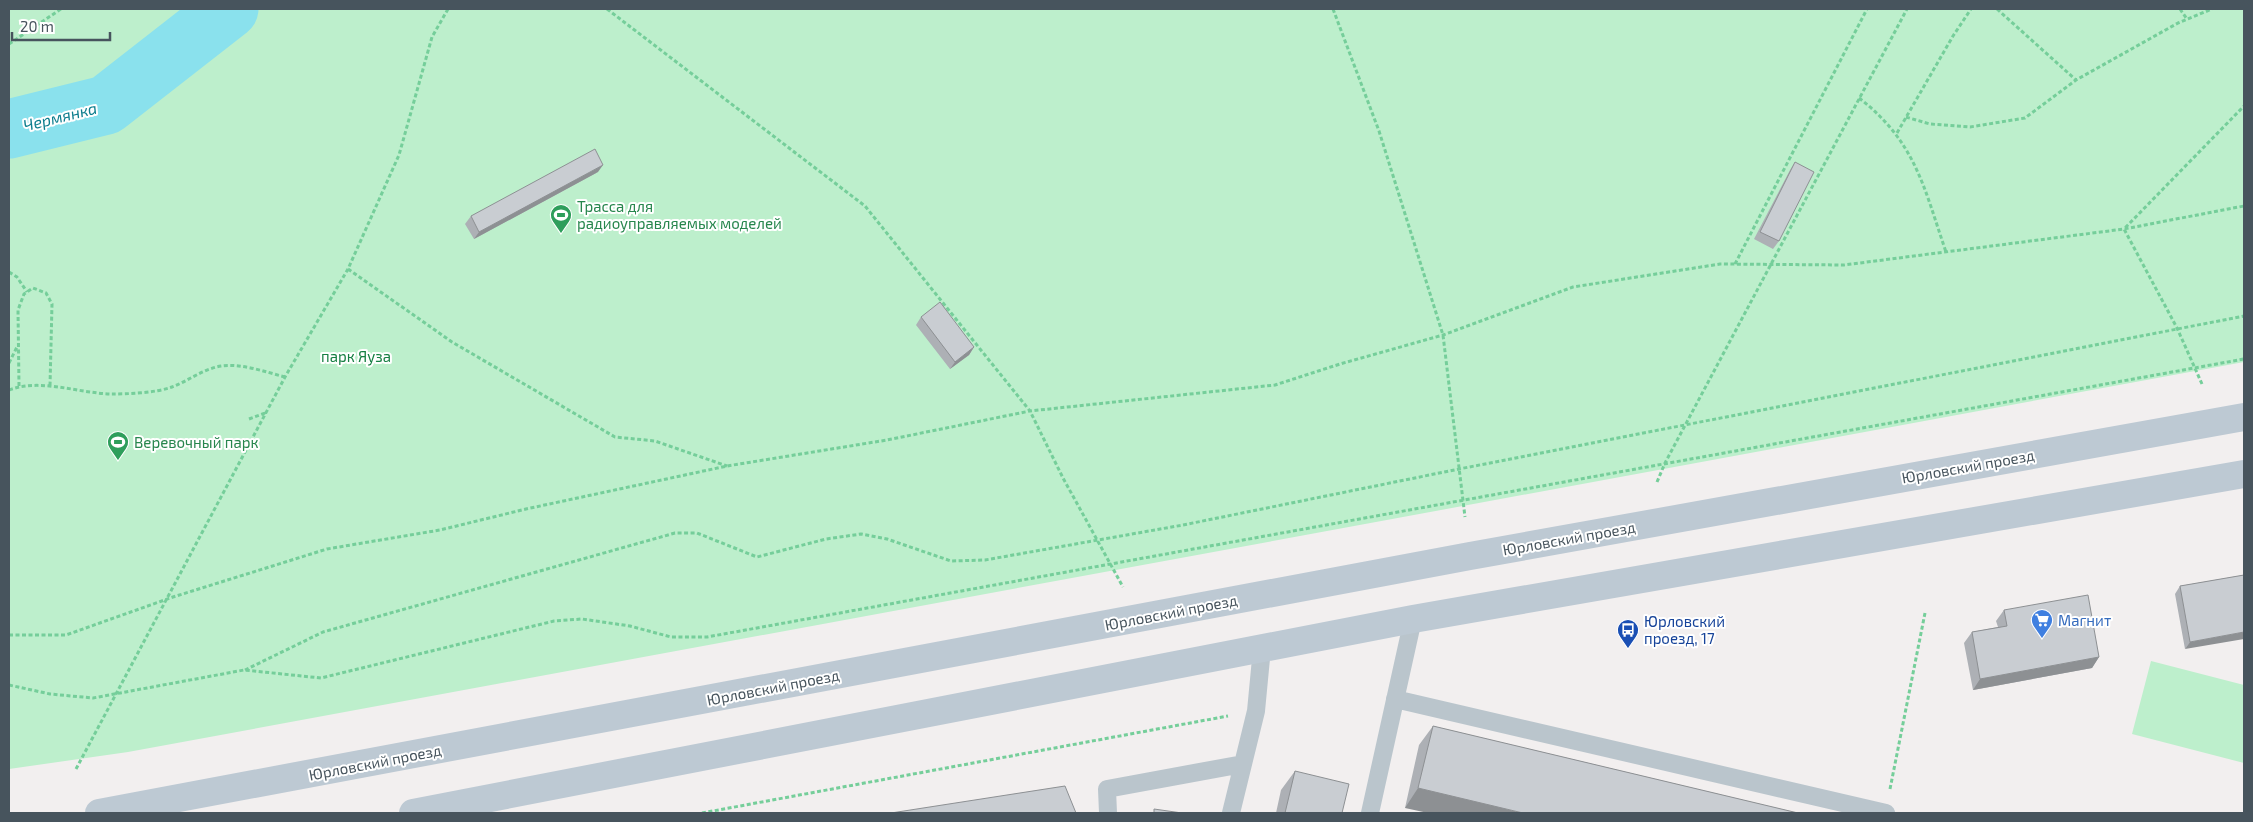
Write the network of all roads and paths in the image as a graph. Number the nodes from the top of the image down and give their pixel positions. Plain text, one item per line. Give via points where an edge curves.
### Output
1 (62, 9) edge
2 (448, 9) edge
3 (607, 9) edge
4 (1333, 9) edge
5 (1867, 9) edge
6 (1906, 9) edge
7 (1971, 9) edge
8 (1997, 9) edge
9 (2180, 9) edge
10 (2212, 9) edge
11 (2187, 19) junction
12 (9, 44) edge
13 (2076, 80) junction
14 (1859, 98) junction
15 (2244, 106) edge
16 (1906, 117) junction
17 (1897, 133) junction
18 (2244, 206) edge
19 (2124, 230) junction
20 (1946, 252) junction
21 (1736, 264) junction
22 (1770, 266) junction
23 (348, 269) junction
24 (9, 272) edge
25 (27, 292) junction
26 (2244, 316) edge
27 (2177, 328) junction
28 (1443, 336) junction
29 (18, 344) junction
30 (2244, 359) edge
31 (9, 363) edge
32 (2194, 368) junction
33 (285, 377) junction
34 (2202, 384) dead end
35 (19, 386) junction
36 (50, 386) junction
37 (9, 390) edge
38 (1030, 411) junction
39 (266, 413) junction
40 (2244, 416) edge
41 (249, 419) dead end
42 (1687, 425) junction
43 (1665, 462) junction
44 (727, 466) junction
45 (1459, 469) junction
46 (2244, 474) edge
47 (1657, 482) dead end
48 (1462, 499) junction
49 (1465, 518) dead end
50 (1097, 540) junction
51 (1111, 565) junction
52 (1123, 587) dead end
53 (166, 600) junction
54 (1925, 613) dead end
55 (1413, 619) junction
56 (9, 635) edge
57 (1262, 648) junction
58 (244, 670) junction
59 (9, 685) edge
60 (117, 693) junction
61 (1394, 699) junction
62 (1256, 711) junction
63 (1243, 764) junction
64 (76, 769) dead end
65 (487, 806) edge
66 (168, 807) edge
67 (99, 813) edge
68 (413, 813) edge
69 (702, 813) edge
70 (1108, 813) edge
71 (1231, 813) edge
72 (1370, 813) edge
73 (1886, 813) edge

1 - 12 path
2 - 23 path via 432,37 399,155
3 - 38 path via 866,206
4 - 28 path via 1379,131
5 - 21 path
6 - 14 path
7 - 16 path
8 - 13 path
9 - 11 path
10 - 11 path
11 - 13 path
13 - 16 path via 2025,118 1970,127 1930,124
14 - 17 path
14 - 22 path
15 - 19 path
16 - 17 path
17 - 20 path via 1917,167
18 - 19 path
19 - 20 path
19 - 27 path
20 - 22 path via 1844,265
21 - 22 path
21 - 28 path via 1573,287
22 - 42 path
23 - 33 path
23 - 44 path via 452,342 615,437 655,441
24 - 25 path via 17,277
25 - 29 path via 18,310
25 - 36 path via 33,288 40,290 46,293 52,304
26 - 27 path
27 - 32 path
27 - 42 path
28 - 38 path via 1275,385
28 - 45 path
29 - 31 path
29 - 35 path
30 - 32 path
32 - 34 path
32 - 43 path
33 - 36 path via 222,366 170,388 139,392 111,394
33 - 39 path
35 - 36 path
35 - 37 path
38 - 44 path via 887,440
38 - 50 path
39 - 41 path
39 - 53 path
40 - 66 main road, Юрловский проезд via 1470,556
42 - 43 path
42 - 45 path
43 - 47 path
43 - 48 path
44 - 53 path via 526,508 440,530 327,549
45 - 48 path
45 - 50 path
46 - 55 main road
48 - 49 path
48 - 51 path
50 - 51 path
50 - 58 path via 985,560 951,561 887,539 861,534 826,539 757,557 697,533 675,533 323,632
51 - 52 path
51 - 58 path via 707,637 671,636 582,619 554,621 321,678
53 - 56 path via 66,635
53 - 60 path
54 - 73 path
55 - 57 main road
55 - 61 lane
57 - 62 lane
57 - 65 main road
58 - 60 path
59 - 60 path via 50,694 93,698
60 - 64 path
61 - 72 lane
61 - 73 lane
62 - 63 lane
62 - 69 path
63 - 70 lane via 1107,789
63 - 71 lane
65 - 68 main road
66 - 67 main road, Юрловский проезд

